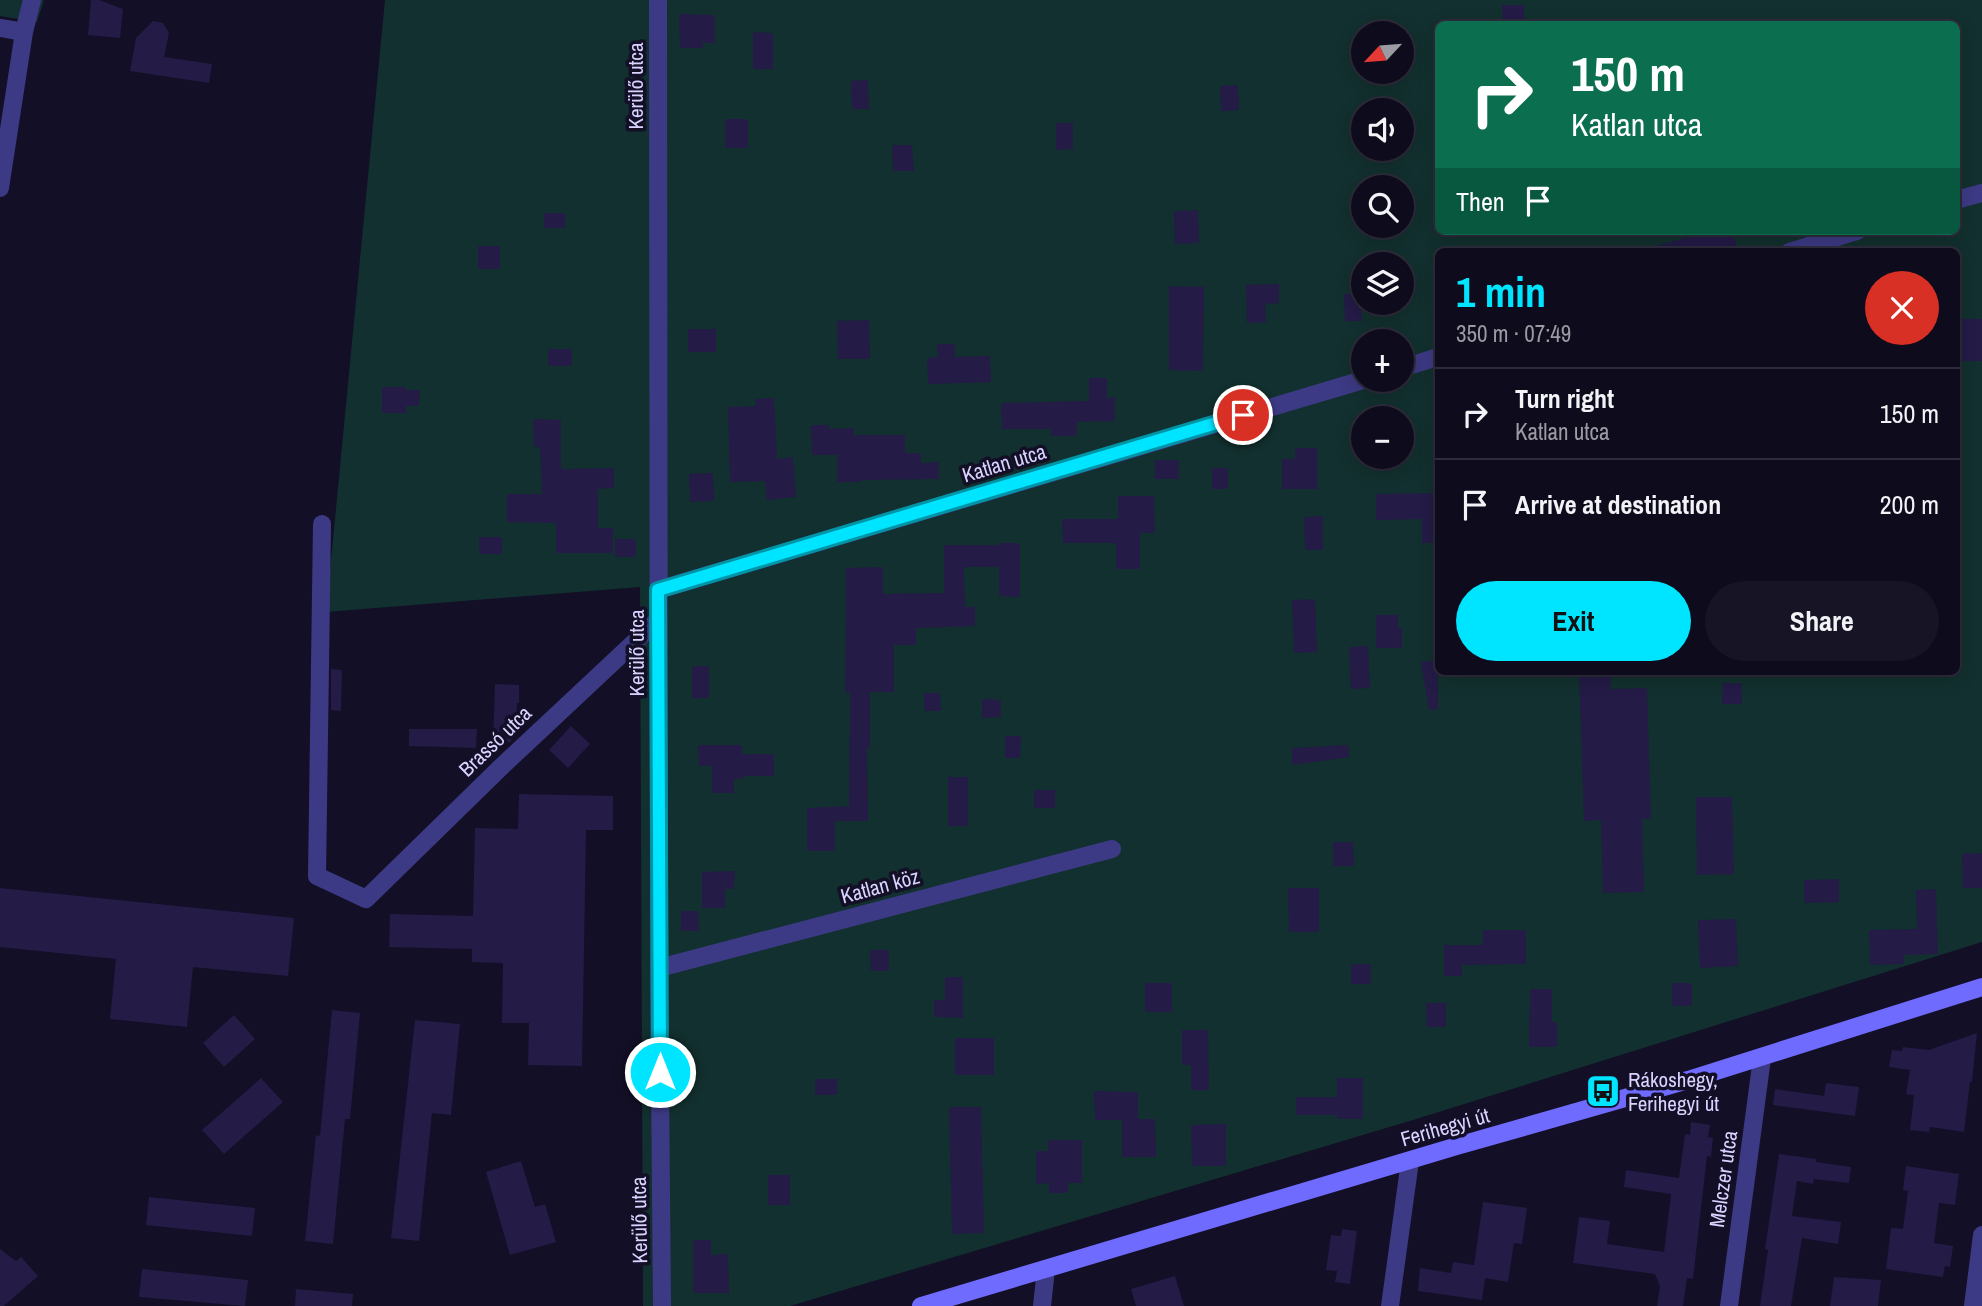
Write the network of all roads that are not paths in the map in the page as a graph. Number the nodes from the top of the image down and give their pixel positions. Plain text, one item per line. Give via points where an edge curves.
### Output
1 (32, 0) edge
2 (658, 0) edge
3 (0, 29) edge
4 (24, 32) junction
5 (0, 188) edge
6 (1982, 192) edge
7 (1960, 199) edge
8 (1844, 235) edge
9 (1802, 248) edge
10 (1435, 358) edge
11 (1414, 364) edge
12 (1351, 384) edge
13 (322, 524) dead end
14 (658, 590) junction
15 (658, 620) junction
16 (1112, 849) dead end
17 (659, 968) junction
18 (1982, 987) edge
19 (1762, 1058) junction
20 (1410, 1161) junction
21 (1982, 1236) edge
22 (1046, 1269) junction
23 (662, 1306) edge
24 (920, 1306) edge
25 (1042, 1306) edge
26 (1390, 1306) edge
27 (1729, 1306) edge
28 (1973, 1306) edge

1 - 4 street
2 - 14 street, Kerülő utca
3 - 4 street
4 - 5 street
6 - 7 street
8 - 9 street
10 - 11 street
12 - 14 street, Katlan utca
13 - 15 street, Brassó utca via 317,877 366,898
14 - 15 street, Kerülő utca
15 - 17 street, Kerülő utca
16 - 17 street, Katlan köz
17 - 23 street, Kerülő utca
18 - 19 main road, Ferihegyi út
19 - 20 main road, Ferihegyi út
19 - 27 street, Melczer utca
20 - 22 main road, Ferihegyi út
20 - 26 street
21 - 28 street
22 - 24 main road, Ferihegyi út
22 - 25 street

